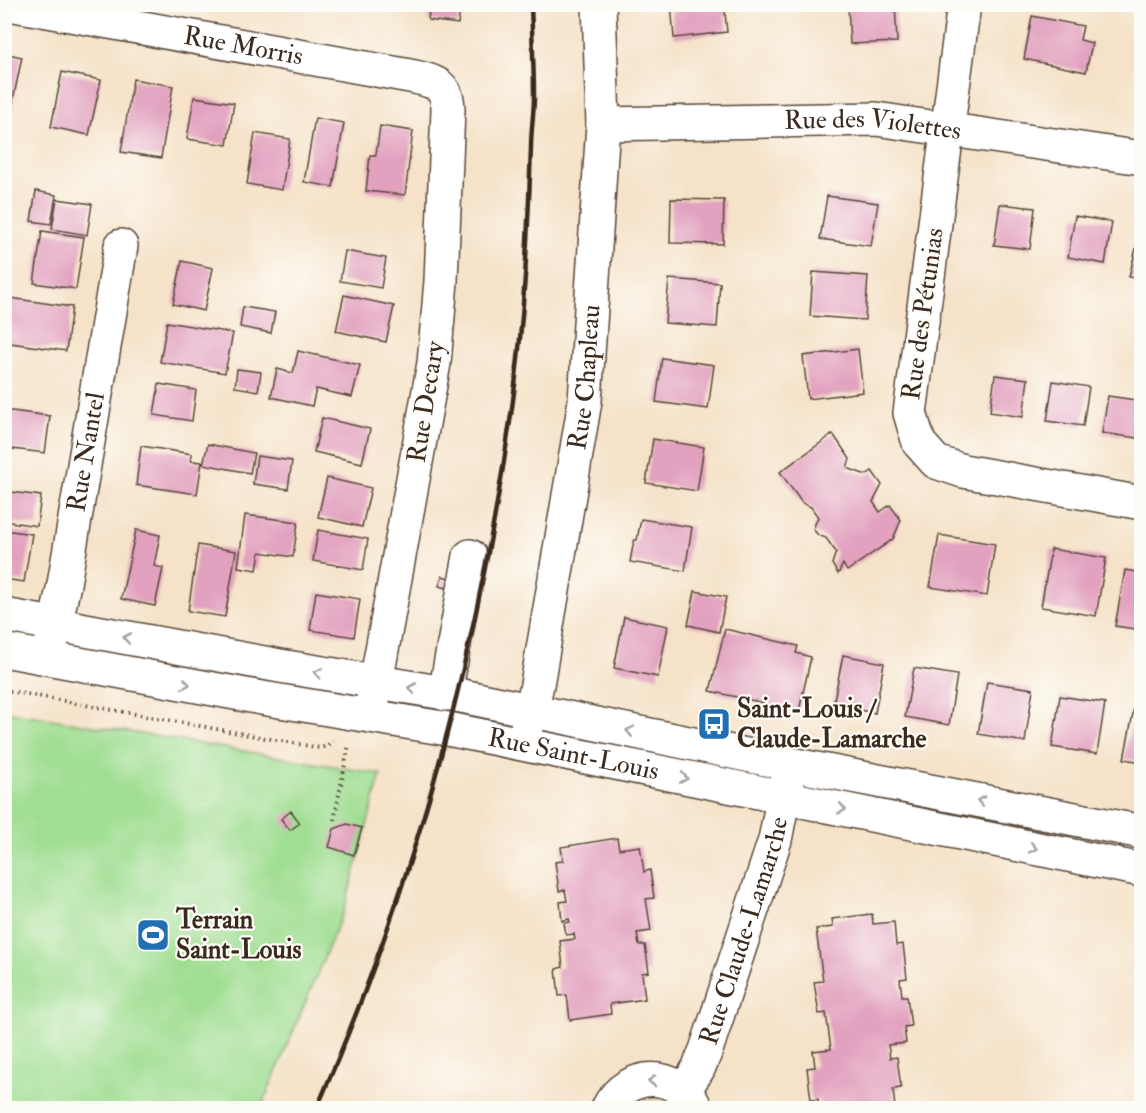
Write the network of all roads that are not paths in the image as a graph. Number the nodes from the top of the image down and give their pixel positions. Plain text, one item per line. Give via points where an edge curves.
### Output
1 (9, 4) edge
2 (599, 4) edge
3 (964, 4) edge
4 (441, 87) joint
5 (603, 124) junction
6 (948, 128) junction
7 (1142, 158) edge
8 (121, 246) dead end
9 (1142, 503) edge
10 (470, 556) dead end
11 (4, 615) edge
12 (56, 625) junction
13 (4, 650) edge
14 (48, 658) junction
15 (376, 682) junction
16 (445, 694) junction
17 (531, 710) junction
18 (370, 715) junction
19 (524, 746) junction
20 (790, 764) junction
21 (784, 797) junction
22 (1142, 832) edge
23 (1142, 870) edge
24 (690, 1100) edge
25 (608, 1108) edge

1 - 4 street, Rue Morris via 410,76
2 - 5 street, Rue Chapleau
3 - 6 street, Rue des Pétunias
4 - 15 street, Rue Decary via 447,95 448,110 434,363
5 - 6 street, Rue des Violettes via 876,119
5 - 17 street, Rue Chapleau via 585,401
6 - 7 street, Rue des Violettes
6 - 9 street, Rue des Pétunias via 910,413 919,443 936,462 963,471
8 - 12 street, Rue Nantel
10 - 16 street
11 - 12 street, Rue Saint-Louis
12 - 14 street, Rue Nantel
15 -> 12 street, Rue Saint-Louis
13 - 14 street, Rue Saint-Louis
14 -> 18 street, Rue Saint-Louis via 262,699
16 -> 15 street, Rue Saint-Louis
15 - 18 street, Rue Decary
16 - 17 street, Rue Saint-Louis
17 - 19 street, Rue Chapleau
20 -> 17 street, Rue Saint-Louis
18 - 19 street, Rue Saint-Louis
19 -> 21 street, Rue Saint-Louis
20 - 21 street, Rue Claude-Lamarche
22 -> 20 street, Rue Saint-Louis
21 -> 23 street, Rue Saint-Louis
21 - 24 street, Rue Claude-Lamarche via 768,862
24 -> 25 street, Rue Claude-Lamarche via 665,1081 644,1080 619,1092

